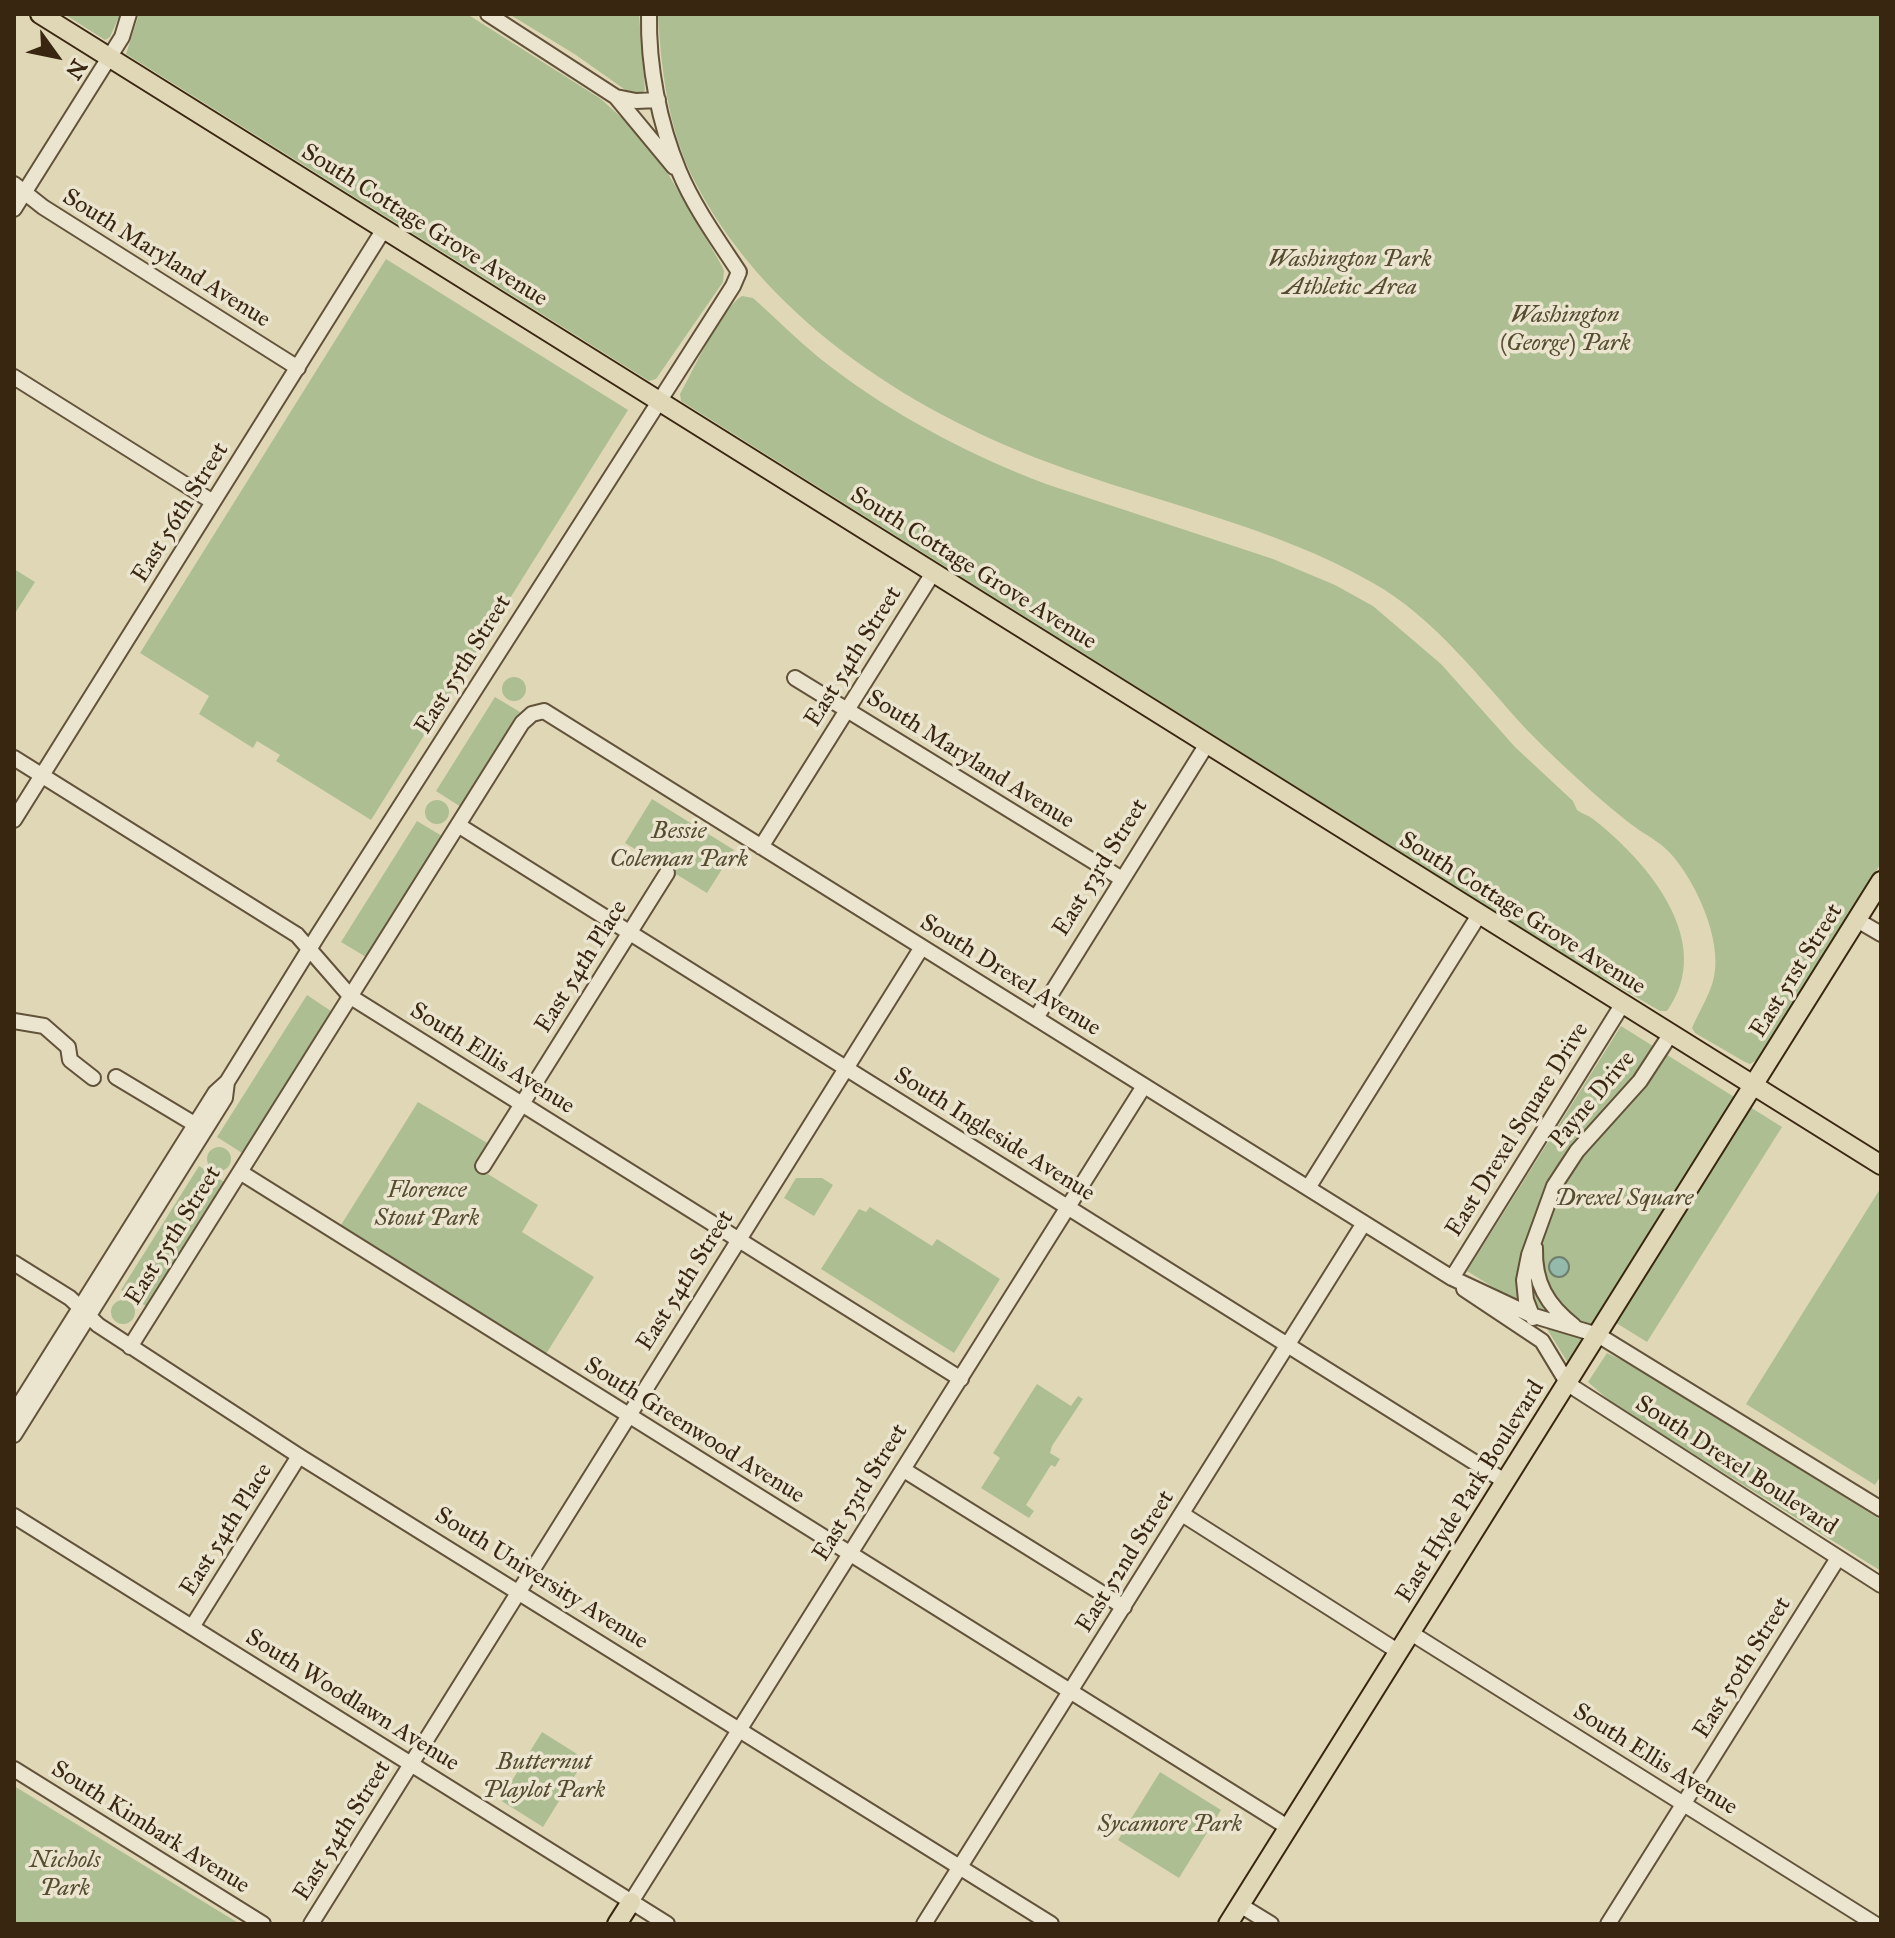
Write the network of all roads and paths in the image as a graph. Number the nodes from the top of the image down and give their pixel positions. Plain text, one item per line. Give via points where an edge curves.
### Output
1 (40, 14) edge
2 (129, 14) edge
3 (488, 14) edge
4 (649, 14) edge
5 (110, 57) junction
6 (616, 97) junction
7 (658, 100) junction
8 (680, 173) junction
9 (19, 188) edge
10 (14, 209) edge
11 (384, 229) junction
12 (298, 368) junction
13 (14, 377) edge
14 (658, 401) junction
15 (213, 502) junction
16 (933, 573) junction
17 (795, 678) dead end
18 (847, 709) junction
19 (544, 711) joint
20 (1207, 744) junction
21 (14, 758) edge
22 (42, 775) junction
23 (14, 820) edge
24 (458, 825) junction
25 (761, 847) junction
26 (667, 873) dead end
27 (1122, 879) junction
28 (1881, 881) edge
29 (1479, 915) junction
30 (1857, 920) junction
31 (630, 933) junction
32 (1881, 934) edge
33 (922, 947) junction
34 (310, 948) junction
35 (351, 997) junction
36 (1622, 1005) junction
37 (1036, 1018) junction
38 (14, 1021) edge
39 (1670, 1035) junction
40 (846, 1069) junction
41 (116, 1077) dead end
42 (93, 1078) dead end
43 (1144, 1086) junction
44 (1754, 1086) junction
45 (522, 1104) junction
46 (200, 1127) junction
47 (1881, 1165) edge
48 (483, 1166) dead end
49 (240, 1172) junction
50 (1308, 1188) junction
51 (1068, 1207) junction
52 (1364, 1223) junction
53 (739, 1239) junction
54 (1535, 1240) junction
55 (14, 1263) edge
56 (1452, 1278) junction
57 (1548, 1302) joint
58 (84, 1313) junction
59 (1531, 1315) junction
60 (1575, 1327) junction
61 (1598, 1335) junction
62 (1542, 1341) junction
63 (1288, 1345) junction
64 (130, 1347) junction
65 (961, 1379) junction
66 (1568, 1384) junction
67 (14, 1413) edge
68 (628, 1416) junction
69 (14, 1435) edge
70 (299, 1456) junction
71 (904, 1470) junction
72 (1506, 1482) junction
73 (1879, 1503) edge
74 (1182, 1514) junction
75 (14, 1516) edge
76 (851, 1554) junction
77 (1838, 1558) junction
78 (1881, 1585) edge
79 (519, 1591) junction
80 (1124, 1607) junction
81 (192, 1627) junction
82 (1411, 1633) junction
83 (1399, 1652) junction
84 (1070, 1691) junction
85 (740, 1729) junction
86 (411, 1764) junction
87 (14, 1769) edge
88 (1684, 1804) junction
89 (1289, 1828) junction
90 (960, 1867) junction
91 (631, 1902) junction
92 (1240, 1905) junction
93 (263, 1924) edge
94 (311, 1924) edge
95 (617, 1924) edge
96 (667, 1924) edge
97 (924, 1924) edge
98 (1051, 1924) edge
99 (1228, 1924) edge
100 (1271, 1924) edge
101 (1608, 1924) edge
102 (1875, 1924) edge

1 - 5 main road, South Cottage Grove Avenue
2 - 5 street
3 - 6 street
4 - 7 street
5 - 9 street
5 - 11 main road, South Cottage Grove Avenue
6 - 7 street
6 - 8 street
7 - 8 street
8 - 14 street, East 55th Street via 739,272
9 - 10 street
9 - 12 street, South Maryland Avenue
11 - 12 street, East 56th Street
11 - 14 main road, South Cottage Grove Avenue
12 - 15 street, East 56th Street
13 - 15 street
14 - 16 main road, South Cottage Grove Avenue
14 - 34 street, East 55th Street
15 - 22 street, East 56th Street
16 - 18 street, East 54th Street
16 - 20 main road, South Cottage Grove Avenue
17 - 18 street, South Maryland Avenue
18 - 25 street, East 54th Street
18 - 27 street, South Maryland Avenue
19 - 24 street, East 55th Street via 522,723
19 - 25 street, South Drexel Avenue
20 - 27 street, East 53rd Street
20 - 29 main road, South Cottage Grove Avenue
21 - 22 street, South Ellis Avenue
22 - 23 street, East 56th Street
22 - 34 street, South Ellis Avenue
24 - 31 street, South Ingleside Avenue
24 - 35 street, East 55th Street
25 - 33 street, South Drexel Avenue
26 - 31 street, East 54th Place
27 - 37 street, East 53rd Street
28 - 30 main road, East 51st Street
29 - 36 main road, South Cottage Grove Avenue
29 - 50 street
30 - 32 street
30 - 44 main road, East 51st Street
31 - 40 street, South Ingleside Avenue
31 - 45 street, East 54th Place
33 - 37 street, South Drexel Avenue
33 - 40 street, East 54th Street
34 - 35 street, South Ellis Avenue
34 - 46 street, East 55th Street via 227,1082 215,1093
35 - 45 street, South Ellis Avenue
35 - 49 street, East 55th Street
36 - 39 main road, South Cottage Grove Avenue
36 - 56 street, East Drexel Square Drive
37 - 43 street, South Drexel Avenue
38 - 42 street via 44,1026 68,1047 70,1060
39 - 44 main road, South Cottage Grove Avenue
39 - 54 street, Payne Drive via 1640,1081 1564,1169
40 - 51 street, South Ingleside Avenue
40 - 53 street, East 54th Street
41 - 46 street
43 - 50 street, South Drexel Avenue
43 - 51 street, East 53rd Street
44 - 47 main road, South Cottage Grove Avenue
44 - 61 main road, East Hyde Park Boulevard
45 - 48 street, East 54th Place
45 - 53 street, South Ellis Avenue
46 - 58 street, East 55th Street
49 - 64 street, East 55th Street
49 - 68 street, South Greenwood Avenue
50 - 52 street, South Drexel Avenue
51 - 63 street, South Ingleside Avenue
51 - 65 street, East 53rd Street
52 - 56 street, South Drexel Avenue
52 - 63 street, East 52nd Street
53 - 65 street, South Ellis Avenue
53 - 68 street, East 54th Street
54 - 57 street, Payne Drive via 1539,1280
54 - 59 street, Payne Drive via 1524,1280
55 - 58 street, South University Avenue via 70,1298
56 - 59 street, South Drexel Avenue
56 - 62 street, South Drexel Avenue via 1472,1297
57 - 60 street, South Drexel Avenue
58 - 64 street, South University Avenue
58 - 67 street, East 55th Street
58 - 69 street, East 55th Street
59 - 60 street, South Drexel Avenue
59 - 62 street, Payne Drive
60 - 61 street, South Drexel Avenue
61 - 66 main road, East Hyde Park Boulevard
61 - 73 street, South Drexel Boulevard
62 - 66 street, South Drexel Avenue
63 - 72 street, South Ingleside Avenue
63 - 74 street, East 52nd Street
64 - 70 street, South University Avenue
65 - 71 street, East 53rd Street
66 - 72 main road, East Hyde Park Boulevard
66 - 77 street, South Drexel Boulevard
68 - 76 street, South Greenwood Avenue
68 - 79 street, East 54th Street
70 - 79 street, South University Avenue
70 - 81 street, East 54th Place
71 - 76 street, East 53rd Street
71 - 80 street
72 - 82 main road, East Hyde Park Boulevard
74 - 80 street, East 52nd Street
74 - 83 street
75 - 81 street, South Woodlawn Avenue
76 - 84 street, South Greenwood Avenue
76 - 85 street, East 53rd Street
77 - 78 street, South Drexel Boulevard
77 - 88 street, East 50th Street
79 - 85 street, South University Avenue
79 - 86 street, East 54th Street
80 - 84 street, East 52nd Street
81 - 86 street, South Woodlawn Avenue
82 - 83 main road, East Hyde Park Boulevard
82 - 88 street, South Ellis Avenue
83 - 89 main road, East Hyde Park Boulevard
84 - 89 street, South Greenwood Avenue
84 - 90 street, East 52nd Street
85 - 90 street, South University Avenue
85 - 91 street, East 53rd Street
86 - 91 street, South Woodlawn Avenue
86 - 94 street, East 54th Street
87 - 93 street, South Kimbark Avenue
88 - 101 street, East 50th Street
88 - 102 street, South Ellis Avenue
89 - 92 main road, East Hyde Park Boulevard
90 - 97 street, East 52nd Street
90 - 98 street, South University Avenue
91 - 95 main road, East 53rd Street
91 - 96 street, South Woodlawn Avenue
92 - 99 main road, East Hyde Park Boulevard
92 - 100 street

